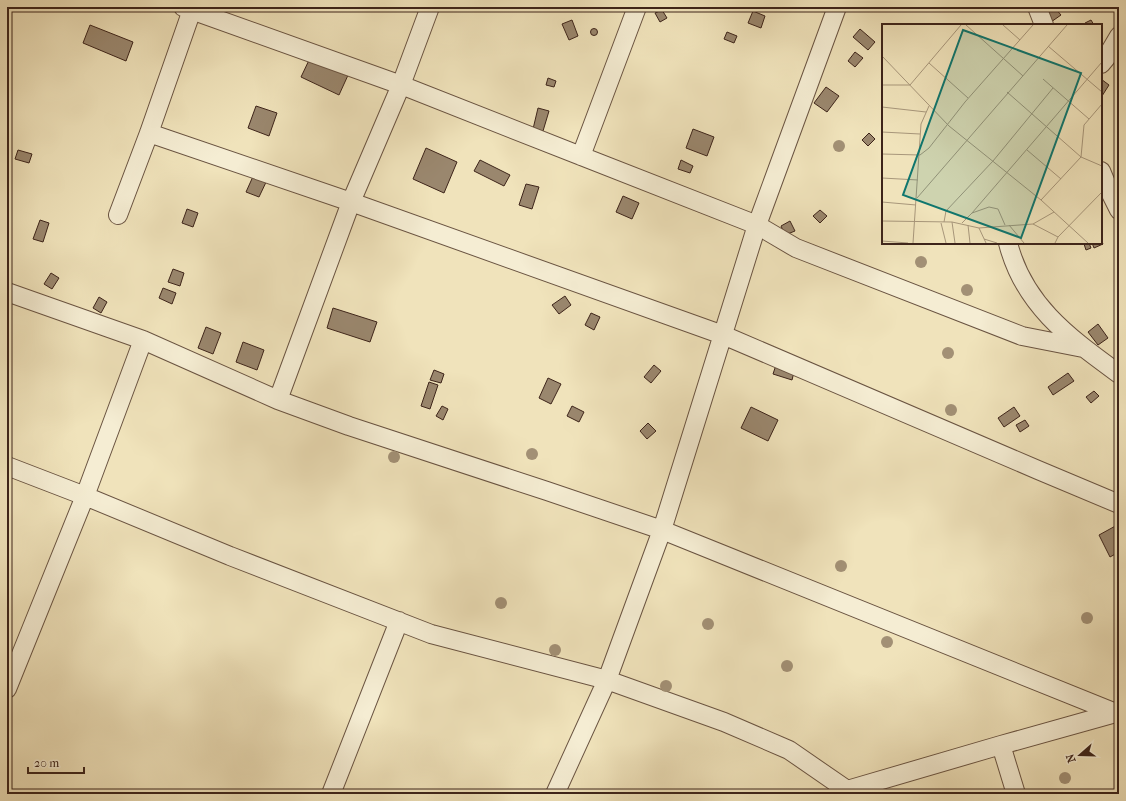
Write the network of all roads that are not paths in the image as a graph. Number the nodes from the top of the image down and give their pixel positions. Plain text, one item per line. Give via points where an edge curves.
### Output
1 (430, 7) edge
2 (637, 7) edge
3 (837, 7) edge
4 (1037, 7) edge
5 (189, 8) edge
6 (1044, 24) edge
7 (1119, 36) edge
8 (1102, 63) edge
9 (401, 85) junction
10 (149, 133) junction
11 (581, 156) junction
12 (1102, 173) edge
13 (351, 202) junction
14 (1119, 210) edge
15 (118, 215) dead end
16 (757, 225) junction
17 (1008, 244) edge
18 (7, 292) edge
19 (723, 335) junction
20 (143, 340) junction
21 (1083, 348) junction
22 (1119, 374) edge
23 (278, 400) junction
24 (7, 466) edge
25 (85, 496) junction
26 (1119, 504) edge
27 (662, 530) junction
28 (399, 621) junction
29 (607, 680) junction
30 (7, 689) edge
31 (1118, 713) edge
32 (1001, 745) junction
33 (844, 793) edge
34 (331, 794) edge
35 (555, 794) edge
36 (1016, 794) edge

1 - 9 street
2 - 11 street
3 - 16 street
4 - 6 street
5 - 9 street
5 - 10 street
7 - 8 street
9 - 11 street
9 - 13 street
10 - 13 street
10 - 15 street
11 - 16 street
12 - 14 street
13 - 19 street
13 - 23 street
16 - 19 street
16 - 21 street via 796,248 1022,336
17 - 21 street via 1012,258 1029,293 1048,317
18 - 20 street
19 - 26 street
19 - 27 street
20 - 23 street
20 - 25 street
21 - 22 street
23 - 27 street
24 - 25 street
25 - 28 street via 230,556
25 - 30 street
27 - 29 street
27 - 31 street
28 - 29 street via 431,634
28 - 34 street
29 - 33 street via 724,722 789,750
29 - 35 street
31 - 32 street
32 - 33 street
32 - 36 street

